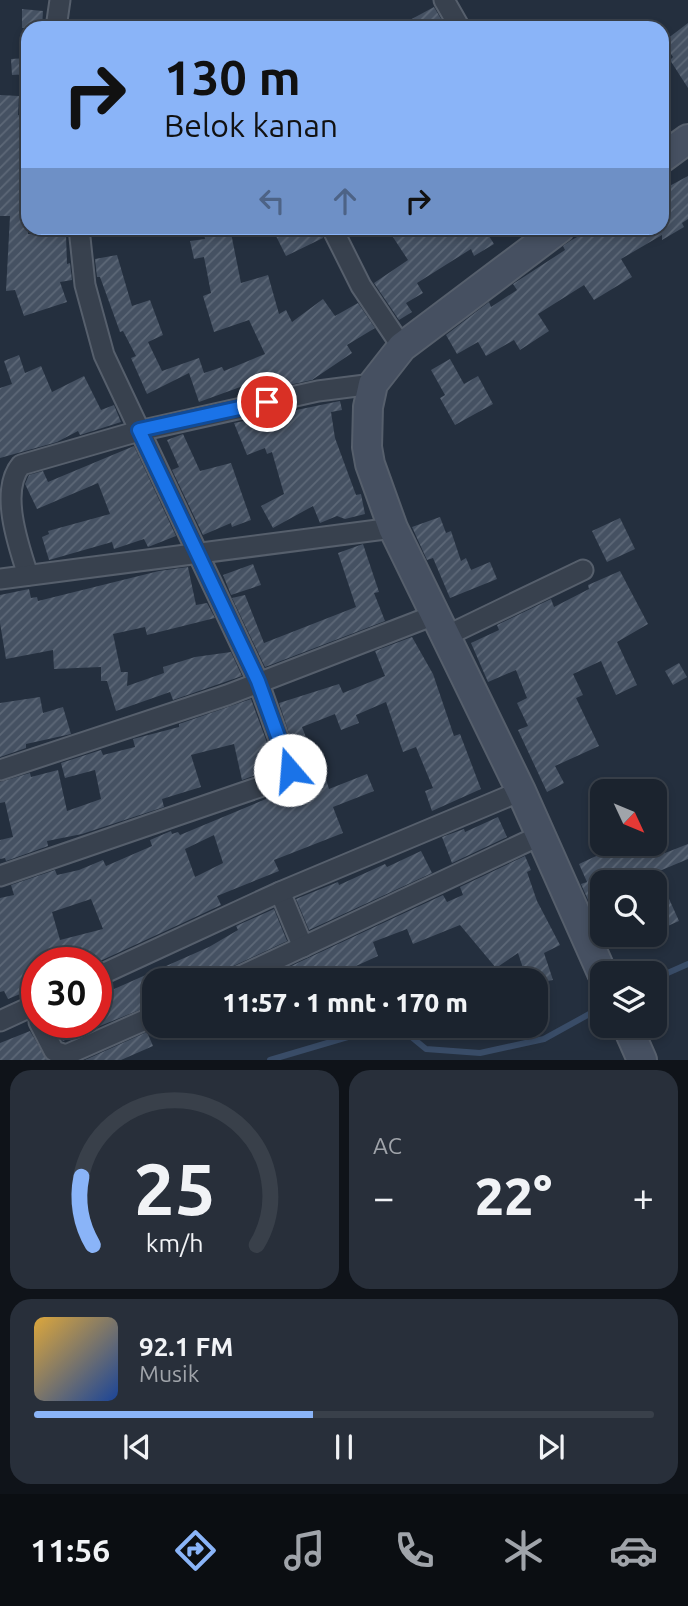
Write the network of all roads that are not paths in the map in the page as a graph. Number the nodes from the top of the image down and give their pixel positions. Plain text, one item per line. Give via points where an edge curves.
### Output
1 (60, 0) edge
2 (444, 0) edge
3 (57, 21) edge
4 (456, 21) edge
5 (688, 139) edge
6 (669, 153) edge
7 (80, 235) edge
8 (336, 235) edge
9 (551, 235) edge
10 (402, 346) junction
11 (373, 384) junction
12 (139, 430) junction
13 (393, 528) junction
14 (198, 552) junction
15 (583, 570) dead end
16 (28, 575) junction
17 (0, 579) edge
18 (442, 625) junction
19 (258, 681) junction
20 (0, 770) edge
21 (521, 791) junction
22 (539, 836) junction
23 (0, 876) edge
24 (279, 892) junction
25 (303, 947) junction
26 (596, 961) edge
27 (258, 968) edge
28 (112, 970) edge
29 (21, 1016) edge
30 (0, 1021) edge
31 (142, 1021) edge
32 (112, 1035) edge
33 (48, 1038) edge
34 (104, 1038) edge
35 (632, 1038) edge
36 (642, 1060) edge

1 - 3 street
2 - 4 street
5 - 6 main road
7 - 12 street via 96,332
8 - 10 street via 361,286
9 - 10 main road
10 - 11 main road
11 - 12 street via 318,391
11 - 13 main road via 367,433 370,464
12 - 14 street
12 - 16 street via 31,461 12,472 4,490
13 - 14 street
13 - 18 main road
14 - 16 street
14 - 19 street
15 - 18 street
16 - 17 street
18 - 19 street
18 - 21 main road
19 - 20 street
19 - 23 street via 287,758 288,774
21 - 22 main road
21 - 24 street
22 - 25 street
22 - 26 main road
24 - 25 street
24 - 28 street
25 - 27 street
29 - 30 street
31 - 32 street
33 - 34 street via 54,1051 66,1055
35 - 36 main road

